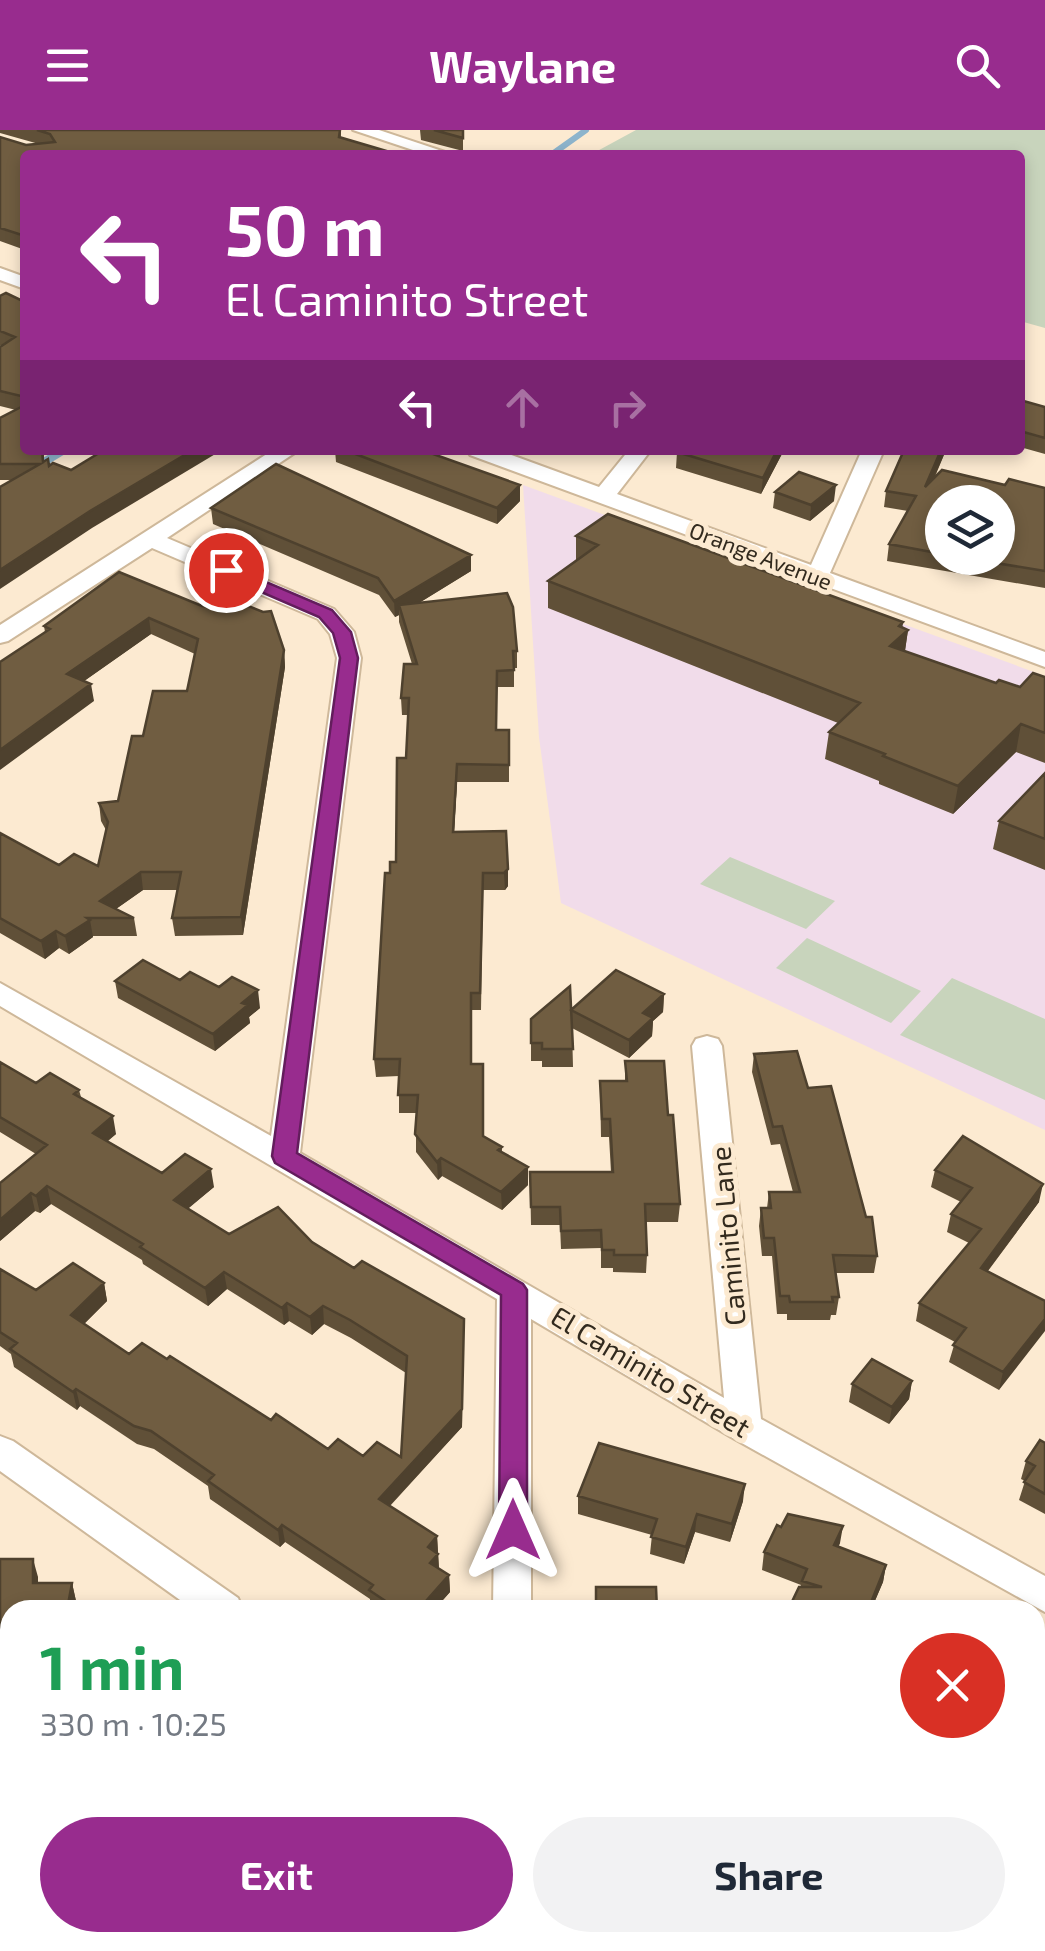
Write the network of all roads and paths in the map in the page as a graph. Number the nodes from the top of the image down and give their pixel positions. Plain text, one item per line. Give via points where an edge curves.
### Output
1 (361, 130) edge
2 (429, 150) edge
3 (280, 455) edge
4 (492, 455) edge
5 (636, 455) edge
6 (871, 455) edge
7 (605, 496) junction
8 (153, 540) junction
9 (816, 577) junction
10 (0, 636) edge
11 (1045, 660) edge
12 (0, 993) edge
13 (706, 1046) dead end
14 (284, 1156) junction
15 (514, 1290) junction
16 (744, 1427) junction
17 (0, 1450) edge
18 (1045, 1594) edge
19 (210, 1600) edge
20 (512, 1600) edge

1 - 2 street
3 - 8 street
4 - 7 street, Orange Avenue
5 - 7 street
6 - 9 street
7 - 9 street, Orange Avenue
8 - 10 street
8 - 14 street via 326,614 342,632 349,658
9 - 11 street, Orange Avenue
12 - 14 street, El Caminito Street
13 - 16 street, Caminito Lane
14 - 15 street, El Caminito Street
15 - 16 street, El Caminito Street
15 - 20 street
16 - 18 street, El Caminito Street
17 - 19 street

